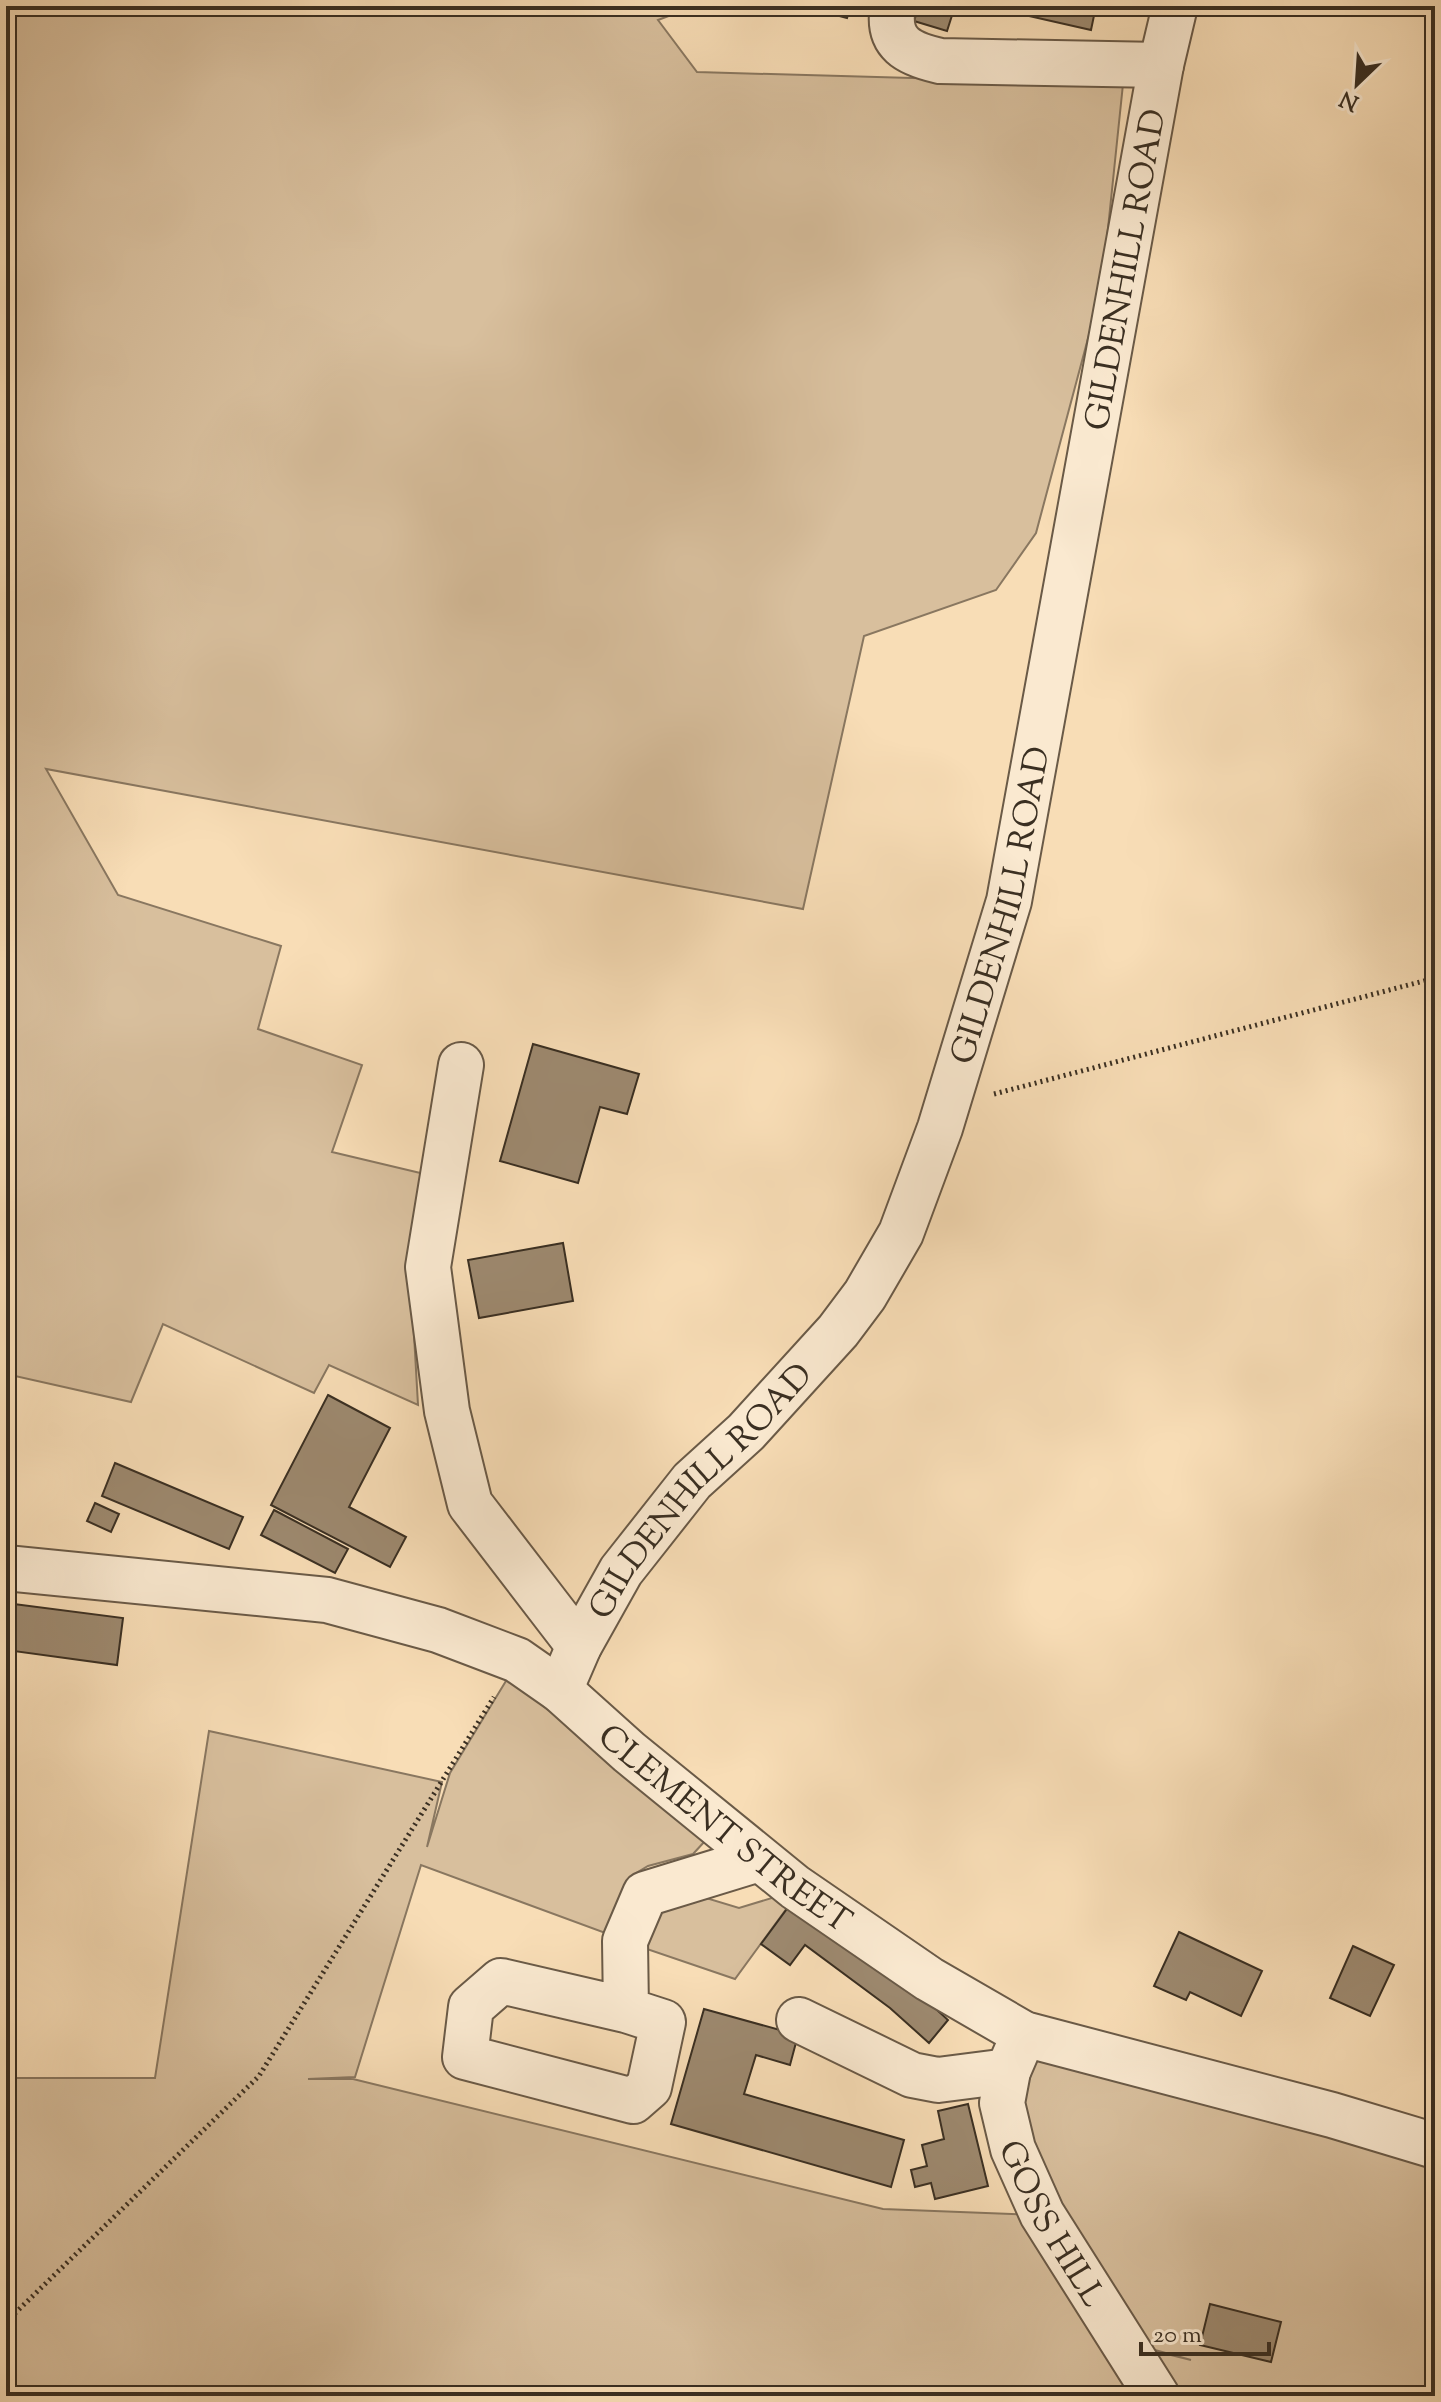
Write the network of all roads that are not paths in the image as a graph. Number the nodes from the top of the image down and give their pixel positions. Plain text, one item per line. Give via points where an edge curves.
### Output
1 (893, 6) edge
2 (1175, 6) edge
3 (1161, 65) junction
4 (461, 1065) dead end
5 (6, 1568) edge
6 (579, 1646) junction
7 (560, 1690) junction
8 (759, 1859) junction
9 (626, 2010) dead end
10 (799, 2020) dead end
11 (1016, 2053) junction
12 (1435, 2146) edge
13 (1157, 2396) edge

1 - 3 street via 894,33 902,47 940,61
2 - 3 street, GILDENHILL ROAD
3 - 6 street, GILDENHILL ROAD via 1009,901 940,1128 901,1233 865,1295 746,1432 692,1481 621,1571
4 - 6 street via 428,1267 447,1411 470,1504
5 - 7 street, CLEMENT STREET via 327,1600 438,1630 517,1660
6 - 7 street, GILDENHILL ROAD
7 - 8 street, CLEMENT STREET
8 - 9 street via 645,1894 625,1941
8 - 11 street, CLEMENT STREET via 929,1979
10 - 11 street via 882,2063 938,2080
11 - 12 street, CLEMENT STREET via 1332,2115
11 - 13 street, GOSS HILL via 1002,2103 1013,2149 1042,2214

